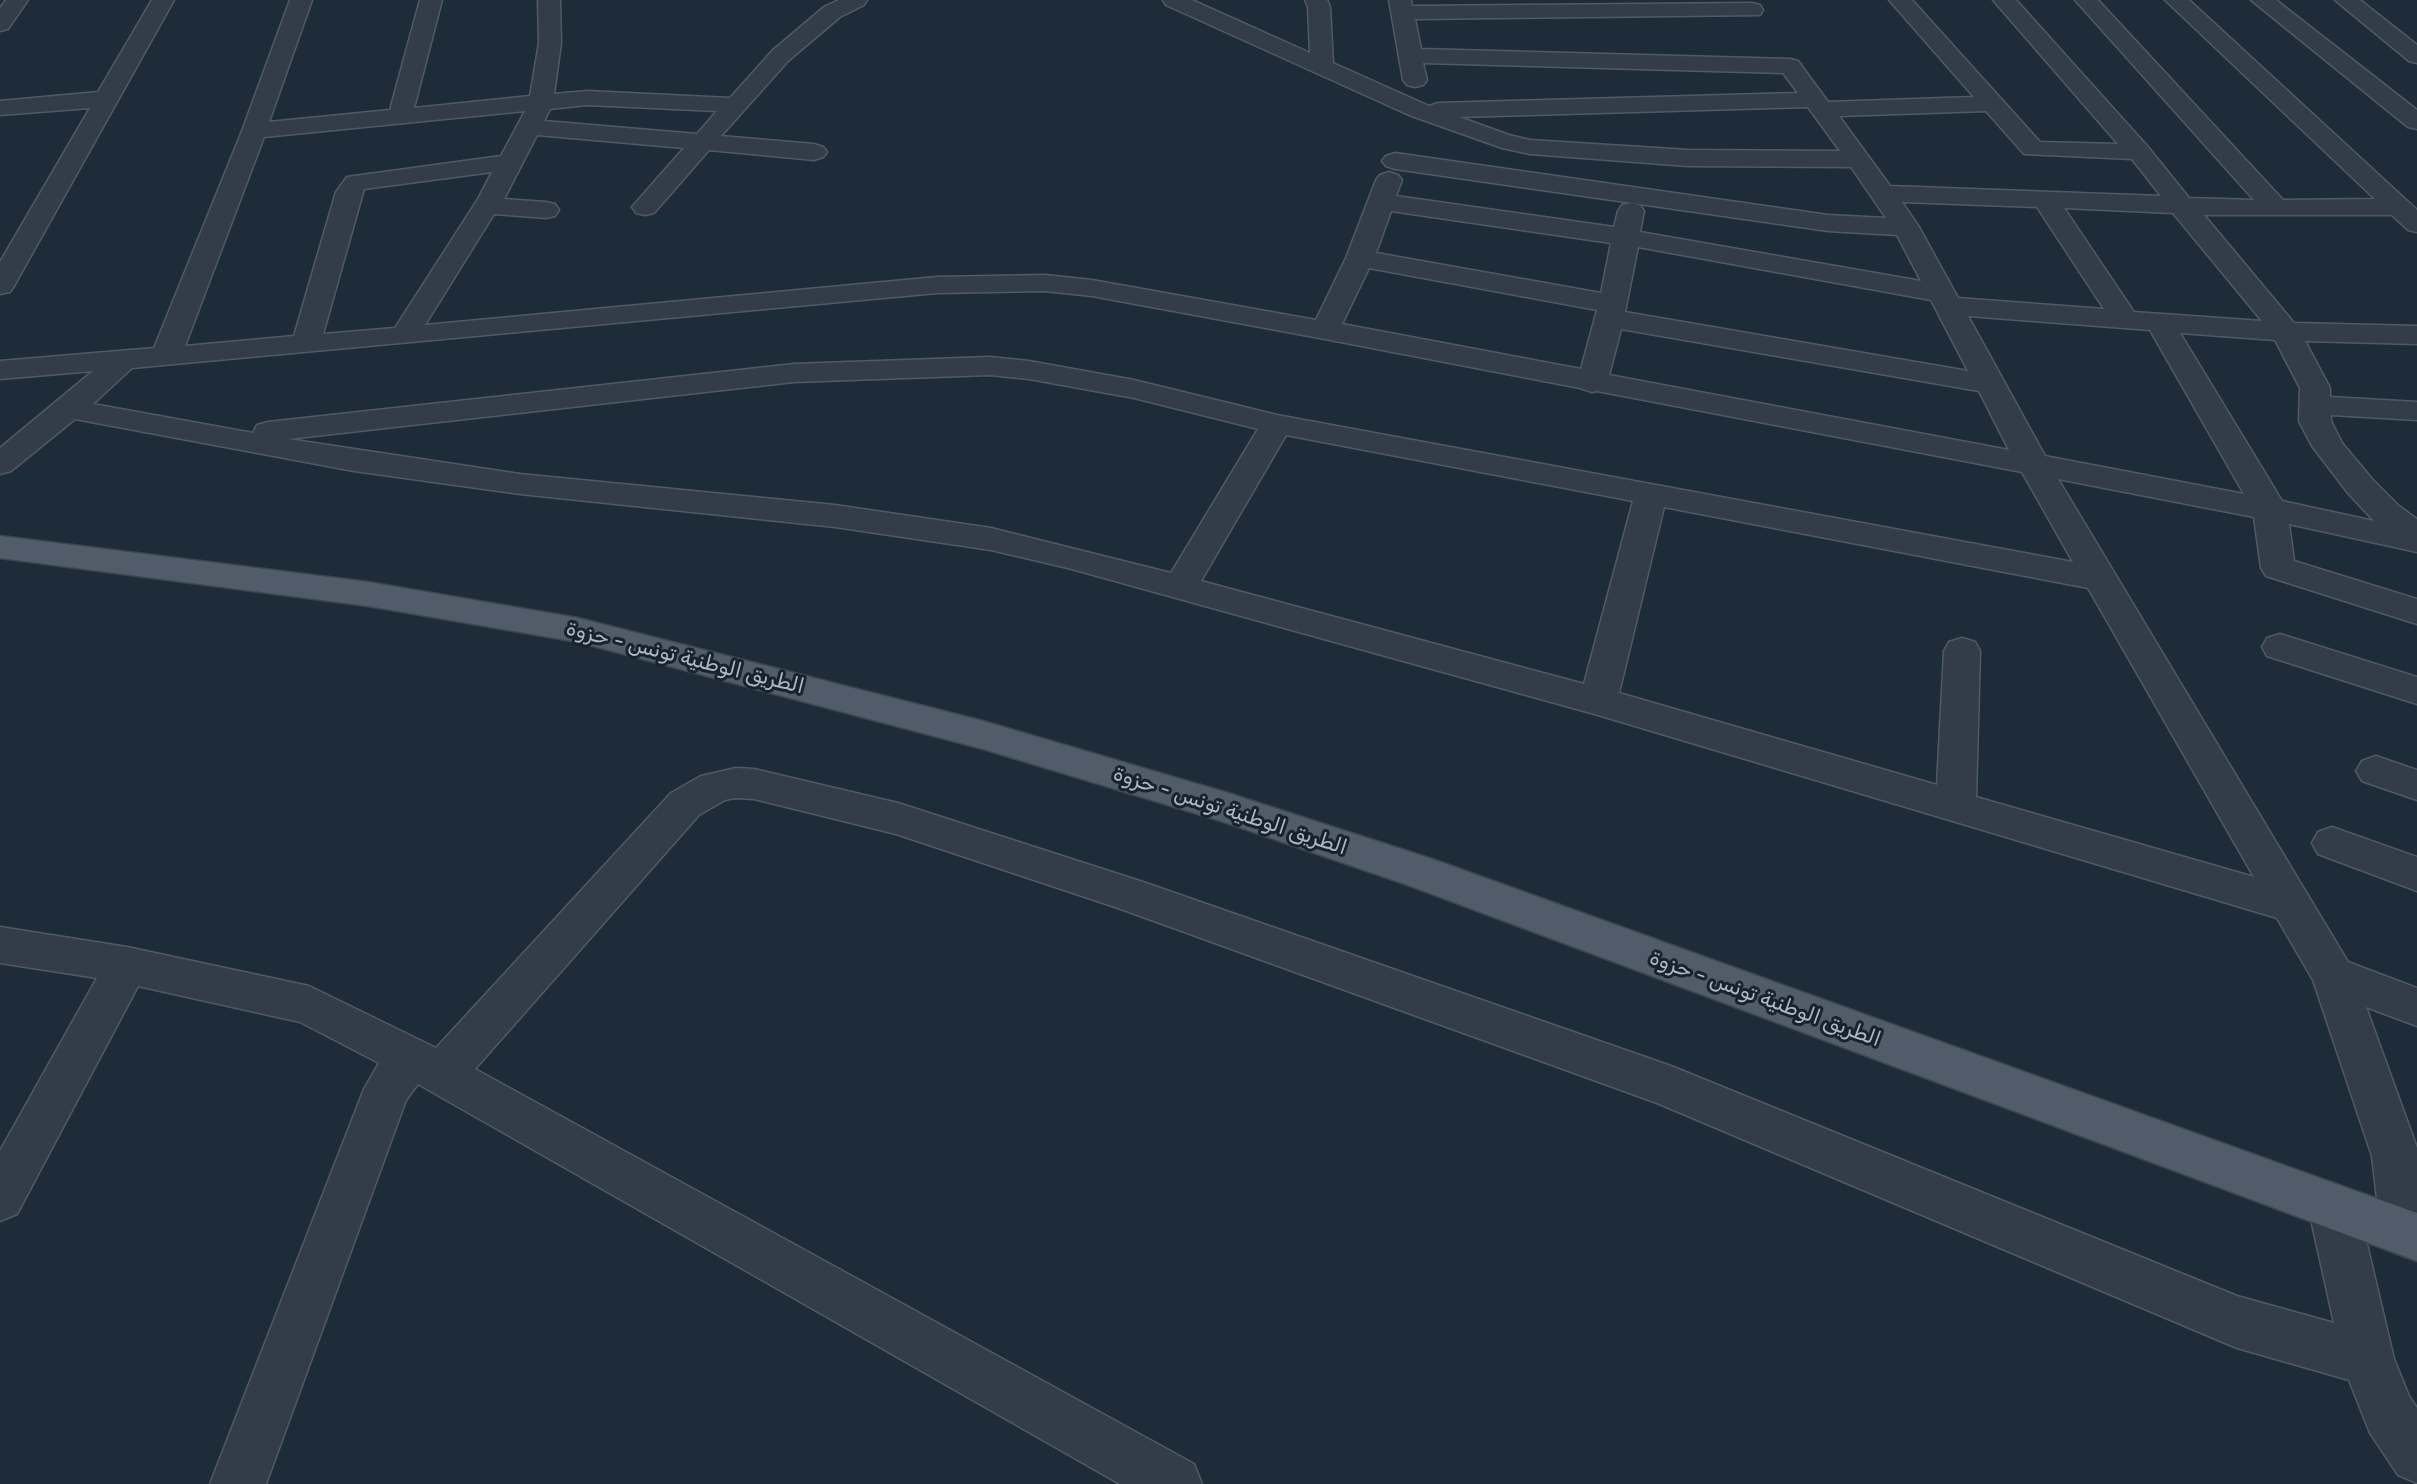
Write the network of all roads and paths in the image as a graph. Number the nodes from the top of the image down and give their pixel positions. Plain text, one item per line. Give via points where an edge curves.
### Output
1 (17, 0) edge
2 (163, 0) edge
3 (301, 0) edge
4 (431, 0) edge
5 (549, 0) edge
6 (856, 0) edge
7 (1174, 0) edge
8 (1316, 0) edge
9 (1900, 0) edge
10 (2004, 0) edge
11 (2086, 0) edge
12 (2176, 0) edge
13 (2262, 0) edge
14 (2346, 0) edge
15 (1749, 5) edge
16 (1401, 6) edge
17 (0, 24) edge
18 (1412, 56) junction
19 (2417, 56) edge
20 (1790, 66) junction
21 (1322, 67) junction
22 (106, 99) junction
23 (541, 103) junction
24 (1992, 104) junction
25 (734, 105) junction
26 (1819, 105) junction
27 (0, 108) edge
28 (1418, 110) junction
29 (400, 117) junction
30 (2417, 122) edge
31 (529, 127) junction
32 (254, 131) junction
33 (703, 141) junction
34 (814, 152) dead end
35 (2139, 152) junction
36 (1858, 159) junction
37 (1395, 161) junction
38 (511, 162) junction
39 (1634, 193) junction
40 (1885, 194) junction
41 (2045, 200) junction
42 (1381, 202) junction
43 (2181, 205) junction
44 (486, 206) junction
45 (645, 207) dead end
46 (2275, 207) junction
47 (546, 210) dead end
48 (2409, 216) edge
49 (1906, 227) junction
50 (1625, 237) junction
51 (1360, 258) junction
52 (0, 286) edge
53 (1945, 300) junction
54 (1612, 311) junction
55 (2125, 320) junction
56 (2160, 323) junction
57 (1325, 330) junction
58 (2286, 332) junction
59 (2417, 335) edge
60 (404, 336) junction
61 (306, 344) junction
62 (166, 356) junction
63 (123, 360) junction
64 (0, 370) edge
65 (1592, 383) junction
66 (1990, 384) junction
67 (2315, 405) junction
68 (69, 409) junction
69 (2417, 411) edge
70 (1277, 424) junction
71 (226, 437) junction
72 (0, 464) edge
73 (2033, 464) junction
74 (1651, 494) junction
75 (2270, 509) junction
76 (2417, 535) edge
77 (2417, 541) edge
78 (0, 547) edge
79 (2101, 579) junction
80 (1179, 588) junction
81 (2417, 612) edge
82 (2280, 647) dead end
83 (1962, 651) dead end
84 (2417, 691) edge
85 (1598, 701) junction
86 (2376, 771) dead end
87 (2417, 785) edge
88 (1956, 806) junction
89 (2332, 843) dead end
90 (2417, 874) edge
91 (2294, 906) junction
92 (0, 945) edge
93 (127, 965) junction
94 (2333, 975) junction
95 (2417, 1007) edge
96 (426, 1065) junction
97 (2406, 1160) edge
98 (0, 1198) edge
99 (2333, 1206) junction
100 (2412, 1235) edge
101 (2368, 1359) junction
102 (2417, 1456) edge
103 (237, 1484) edge
104 (1174, 1484) edge

1 - 17 street
2 - 22 street
3 - 32 street
4 - 29 street
5 - 23 street via 550,43
6 - 25 street via 811,28
7 - 21 street
8 - 21 street
9 - 24 street
10 - 35 street
11 - 46 street
12 - 48 street
13 - 30 street
14 - 19 street
15 - 16 street
15 - 20 street
16 - 18 street
18 - 20 street
18 - 28 street
20 - 26 street
21 - 28 street
22 - 27 street
22 - 52 street
23 - 25 street via 587,98
23 - 29 street
23 - 31 street
24 - 26 street
24 - 35 street via 2033,149
25 - 33 street
26 - 28 street
26 - 36 street
28 - 36 street via 1530,147 1688,158
28 - 37 street
29 - 32 street
31 - 33 street
31 - 38 street
32 - 62 street
33 - 34 street
33 - 45 street
35 - 43 street
36 - 40 street
37 - 39 street
37 - 42 street
38 - 44 street
38 - 61 street via 356,182 349,192
39 - 49 street via 1828,223
39 - 50 street
40 - 41 street
40 - 49 street
41 - 43 street
41 - 55 street
42 - 50 street
42 - 51 street
43 - 46 street
43 - 58 street
44 - 47 street
44 - 60 street
46 - 48 street
49 - 53 street
50 - 53 street
50 - 54 street
51 - 54 street
51 - 57 street
53 - 55 street
53 - 66 street
54 - 65 street
54 - 66 street
55 - 56 street
56 - 58 street
56 - 75 street
57 - 60 street via 1045,283 937,285
57 - 65 street
58 - 59 street
58 - 67 street via 2315,388
60 - 61 street
61 - 62 street
62 - 63 street
63 - 64 street
63 - 68 street
65 - 73 street
66 - 73 street
67 - 69 street
67 - 76 street via 2315,421 2336,456 2387,514
68 - 71 street
68 - 72 street
70 - 71 street via 1133,389 1029,370 960,365 794,373
70 - 74 street
70 - 80 street
71 - 80 street via 520,484 835,516 991,539
73 - 75 street
73 - 79 street
74 - 79 street
74 - 85 street
75 - 77 street
75 - 81 street via 2281,570
78 - 99 main road, الطريق الوطنية تونس - حزوة via 368,594 578,630 983,735 1228,808 1420,872
79 - 91 street
80 - 85 street
82 - 84 street
83 - 88 street
85 - 88 street
86 - 87 street
88 - 91 street
89 - 90 street
91 - 94 street
92 - 93 street
93 - 96 street via 309,1005
93 - 98 street
94 - 95 street
94 - 97 street
96 - 101 street via 685,804 715,787 754,784 898,819 1131,895 1645,1077 2237,1322
96 - 103 street via 387,1089
96 - 104 street
97 - 100 street
99 - 100 main road, الطريق الوطنية تونس - حزوة
99 - 101 street
101 - 102 street via 2389,1414

